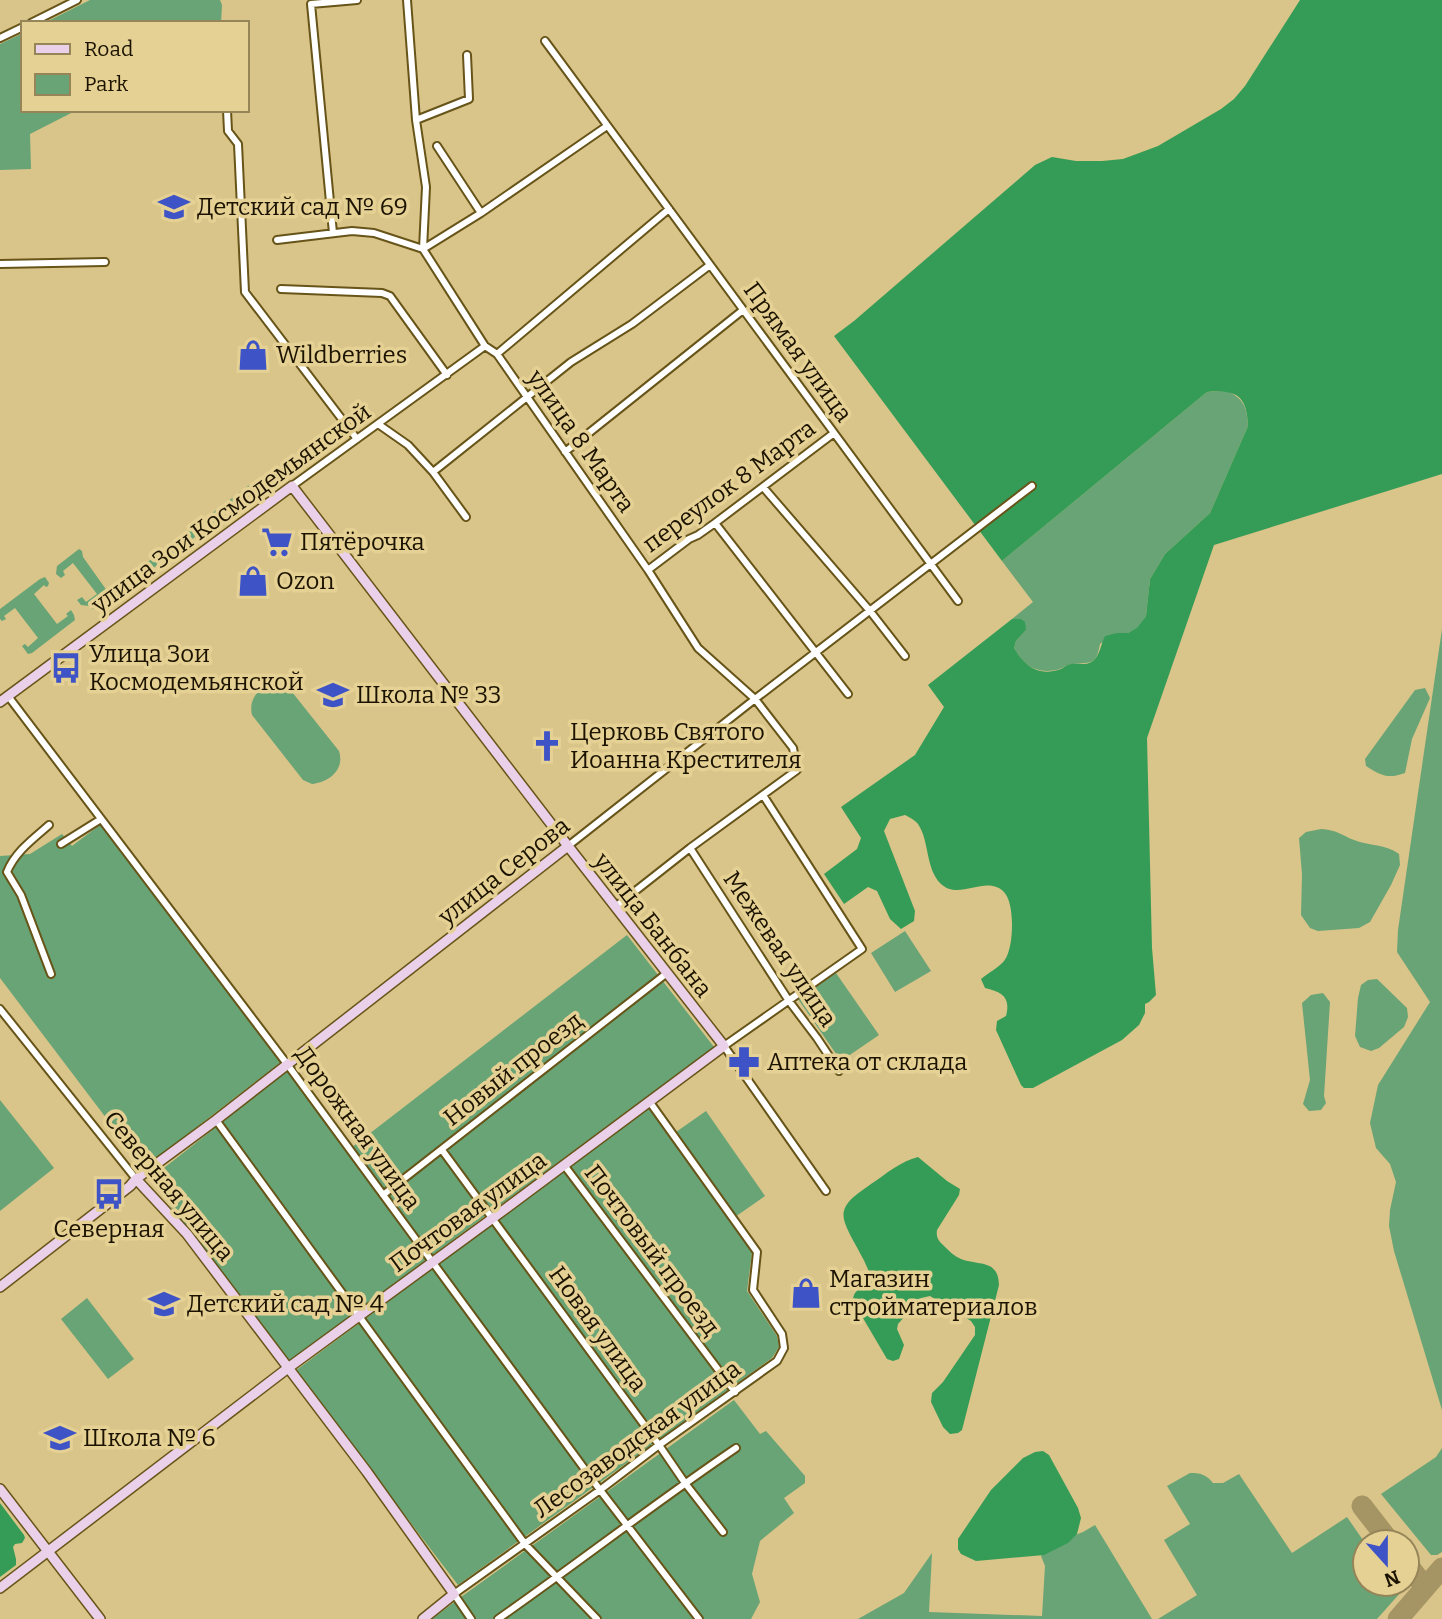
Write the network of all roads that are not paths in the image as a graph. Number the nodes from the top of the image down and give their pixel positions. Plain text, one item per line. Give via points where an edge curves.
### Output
1 (77, 0) edge
2 (357, 0) edge
3 (407, 0) edge
4 (35, 21) edge
5 (21, 28) edge
6 (0, 38) edge
7 (545, 41) dead end
8 (467, 55) dead end
9 (227, 112) edge
10 (416, 120) junction
11 (607, 125) junction
12 (437, 146) dead end
13 (669, 209) junction
14 (481, 213) junction
15 (333, 233) junction
16 (278, 240) dead end
17 (424, 249) junction
18 (105, 262) dead end
19 (0, 264) edge
20 (710, 265) junction
21 (281, 289) dead end
22 (743, 310) junction
23 (485, 346) junction
24 (497, 354) junction
25 (447, 375) junction
26 (527, 397) junction
27 (378, 424) junction
28 (834, 433) junction
29 (357, 439) junction
30 (565, 452) junction
31 (433, 471) junction
32 (292, 486) junction
33 (1032, 486) dead end
34 (763, 487) junction
35 (466, 517) dead end
36 (715, 523) junction
37 (931, 565) junction
38 (648, 570) junction
39 (958, 601) dead end
40 (870, 611) junction
41 (816, 654) junction
42 (905, 656) dead end
43 (848, 694) dead end
44 (4, 699) edge
45 (755, 699) junction
46 (763, 795) junction
47 (101, 819) junction
48 (49, 825) dead end
49 (61, 844) dead end
50 (568, 846) junction
51 (690, 848) junction
52 (615, 907) junction
53 (667, 973) junction
54 (51, 974) dead end
55 (789, 1001) junction
56 (0, 1009) edge
57 (724, 1046) junction
58 (287, 1064) junction
59 (839, 1071) dead end
60 (649, 1101) junction
61 (216, 1119) junction
62 (442, 1150) junction
63 (564, 1165) junction
64 (136, 1179) junction
65 (826, 1191) dead end
66 (383, 1195) junction
67 (493, 1218) junction
68 (432, 1262) junction
69 (0, 1287) edge
70 (358, 1316) junction
71 (288, 1368) junction
72 (735, 1392) junction
73 (659, 1445) junction
74 (736, 1448) dead end
75 (685, 1483) junction
76 (0, 1489) edge
77 (600, 1490) junction
78 (628, 1525) junction
79 (723, 1532) dead end
80 (524, 1544) junction
81 (48, 1551) junction
82 (557, 1577) junction
83 (0, 1588) edge
84 (454, 1594) junction
85 (100, 1619) edge
86 (423, 1619) edge
87 (471, 1619) edge
88 (498, 1619) edge
89 (597, 1619) edge
90 (699, 1619) edge

1 - 4 street
2 - 15 street via 311,4
3 - 10 street
5 - 6 street
7 - 11 street, Прямая улица
8 - 10 street via 469,99
9 - 29 street via 228,131 239,144 245,292
10 - 17 street via 426,187
11 - 13 street, Прямая улица
11 - 14 street
12 - 14 street
13 - 20 street, Прямая улица
13 - 24 street
14 - 17 street
15 - 16 street
15 - 17 street via 374,233
17 - 23 street, улица 8 Марта
18 - 19 street
20 - 22 street, Прямая улица
20 - 26 street
21 - 25 street via 390,296
22 - 28 street, Прямая улица
22 - 30 street
23 - 24 street, улица 8 Марта
23 - 25 street, улица Зои Космодемьянской
24 - 26 street, улица 8 Марта
25 - 27 street, улица Зои Космодемьянской
26 - 30 street, улица 8 Марта
26 - 31 street
27 - 29 street, улица Зои Космодемьянской
27 - 31 street via 408,445
28 - 34 street, переулок 8 Марта
28 - 37 street, Прямая улица
29 - 32 street, улица Зои Космодемьянской
30 - 38 street, улица 8 Марта
31 - 35 street
32 - 44 street, улица Зои Космодемьянской
32 - 50 street, улица Банбана
33 - 37 street, улица Серова
34 - 36 street, переулок 8 Марта
34 - 40 street
36 - 38 street, переулок 8 Марта
36 - 41 street
37 - 39 street, Прямая улица
37 - 40 street, улица Серова
38 - 45 street, улица 8 Марта via 698,648
40 - 41 street, улица Серова
40 - 42 street
41 - 43 street
41 - 45 street, улица Серова
44 - 47 street, Дорожная улица
45 - 46 street, улица 8 Марта via 793,748 797,770
45 - 50 street, улица Серова
46 - 51 street
46 - 55 street, Почтовая улица via 862,949
47 - 49 street
47 - 58 street, Дорожная улица
48 - 54 street via 25,846 7,872 21,895
50 - 52 street, улица Банбана
50 - 58 street, улица Серова
51 - 52 street
51 - 55 street, Межевая улица
52 - 53 street, улица Банбана
53 - 57 street, улица Банбана
53 - 62 street, Новый проезд
55 - 57 street, Почтовая улица
55 - 59 street, Межевая улица
56 - 64 street, Северная улица
57 - 60 street, Почтовая улица
57 - 65 street, улица Банбана
58 - 61 street, улица Серова
58 - 66 street, Дорожная улица
60 - 63 street, Почтовая улица
60 - 72 street, Лесозаводская улица via 757,1252 752,1290 782,1334 784,1348 776,1361
61 - 64 street, улица Серова
61 - 70 street
62 - 66 street, Новый проезд
62 - 67 street, Новая улица
63 - 67 street, Почтовая улица
63 - 72 street, Почтовый проезд
64 - 69 street, улица Серова
64 - 71 street, Северная улица via 187,1234
66 - 68 street, Дорожная улица
67 - 68 street, Почтовая улица
67 - 73 street, Новая улица
68 - 70 street, Почтовая улица
68 - 77 street, Дорожная улица
70 - 71 street, Почтовая улица
70 - 80 street
71 - 81 street, Почтовая улица
71 - 84 street, Северная улица
72 - 73 street, Лесозаводская улица
73 - 75 street, Новая улица
73 - 77 street, Лесозаводская улица
74 - 75 street
75 - 78 street
75 - 79 street, Новая улица
76 - 81 street
77 - 78 street, Дорожная улица
77 - 80 street, Лесозаводская улица
78 - 82 street
78 - 90 street, Дорожная улица
80 - 82 street
80 - 84 street, Лесозаводская улица
81 - 83 street, Почтовая улица
81 - 85 street
82 - 88 street
82 - 89 street
84 - 86 street, Лесозаводская улица
84 - 87 street

